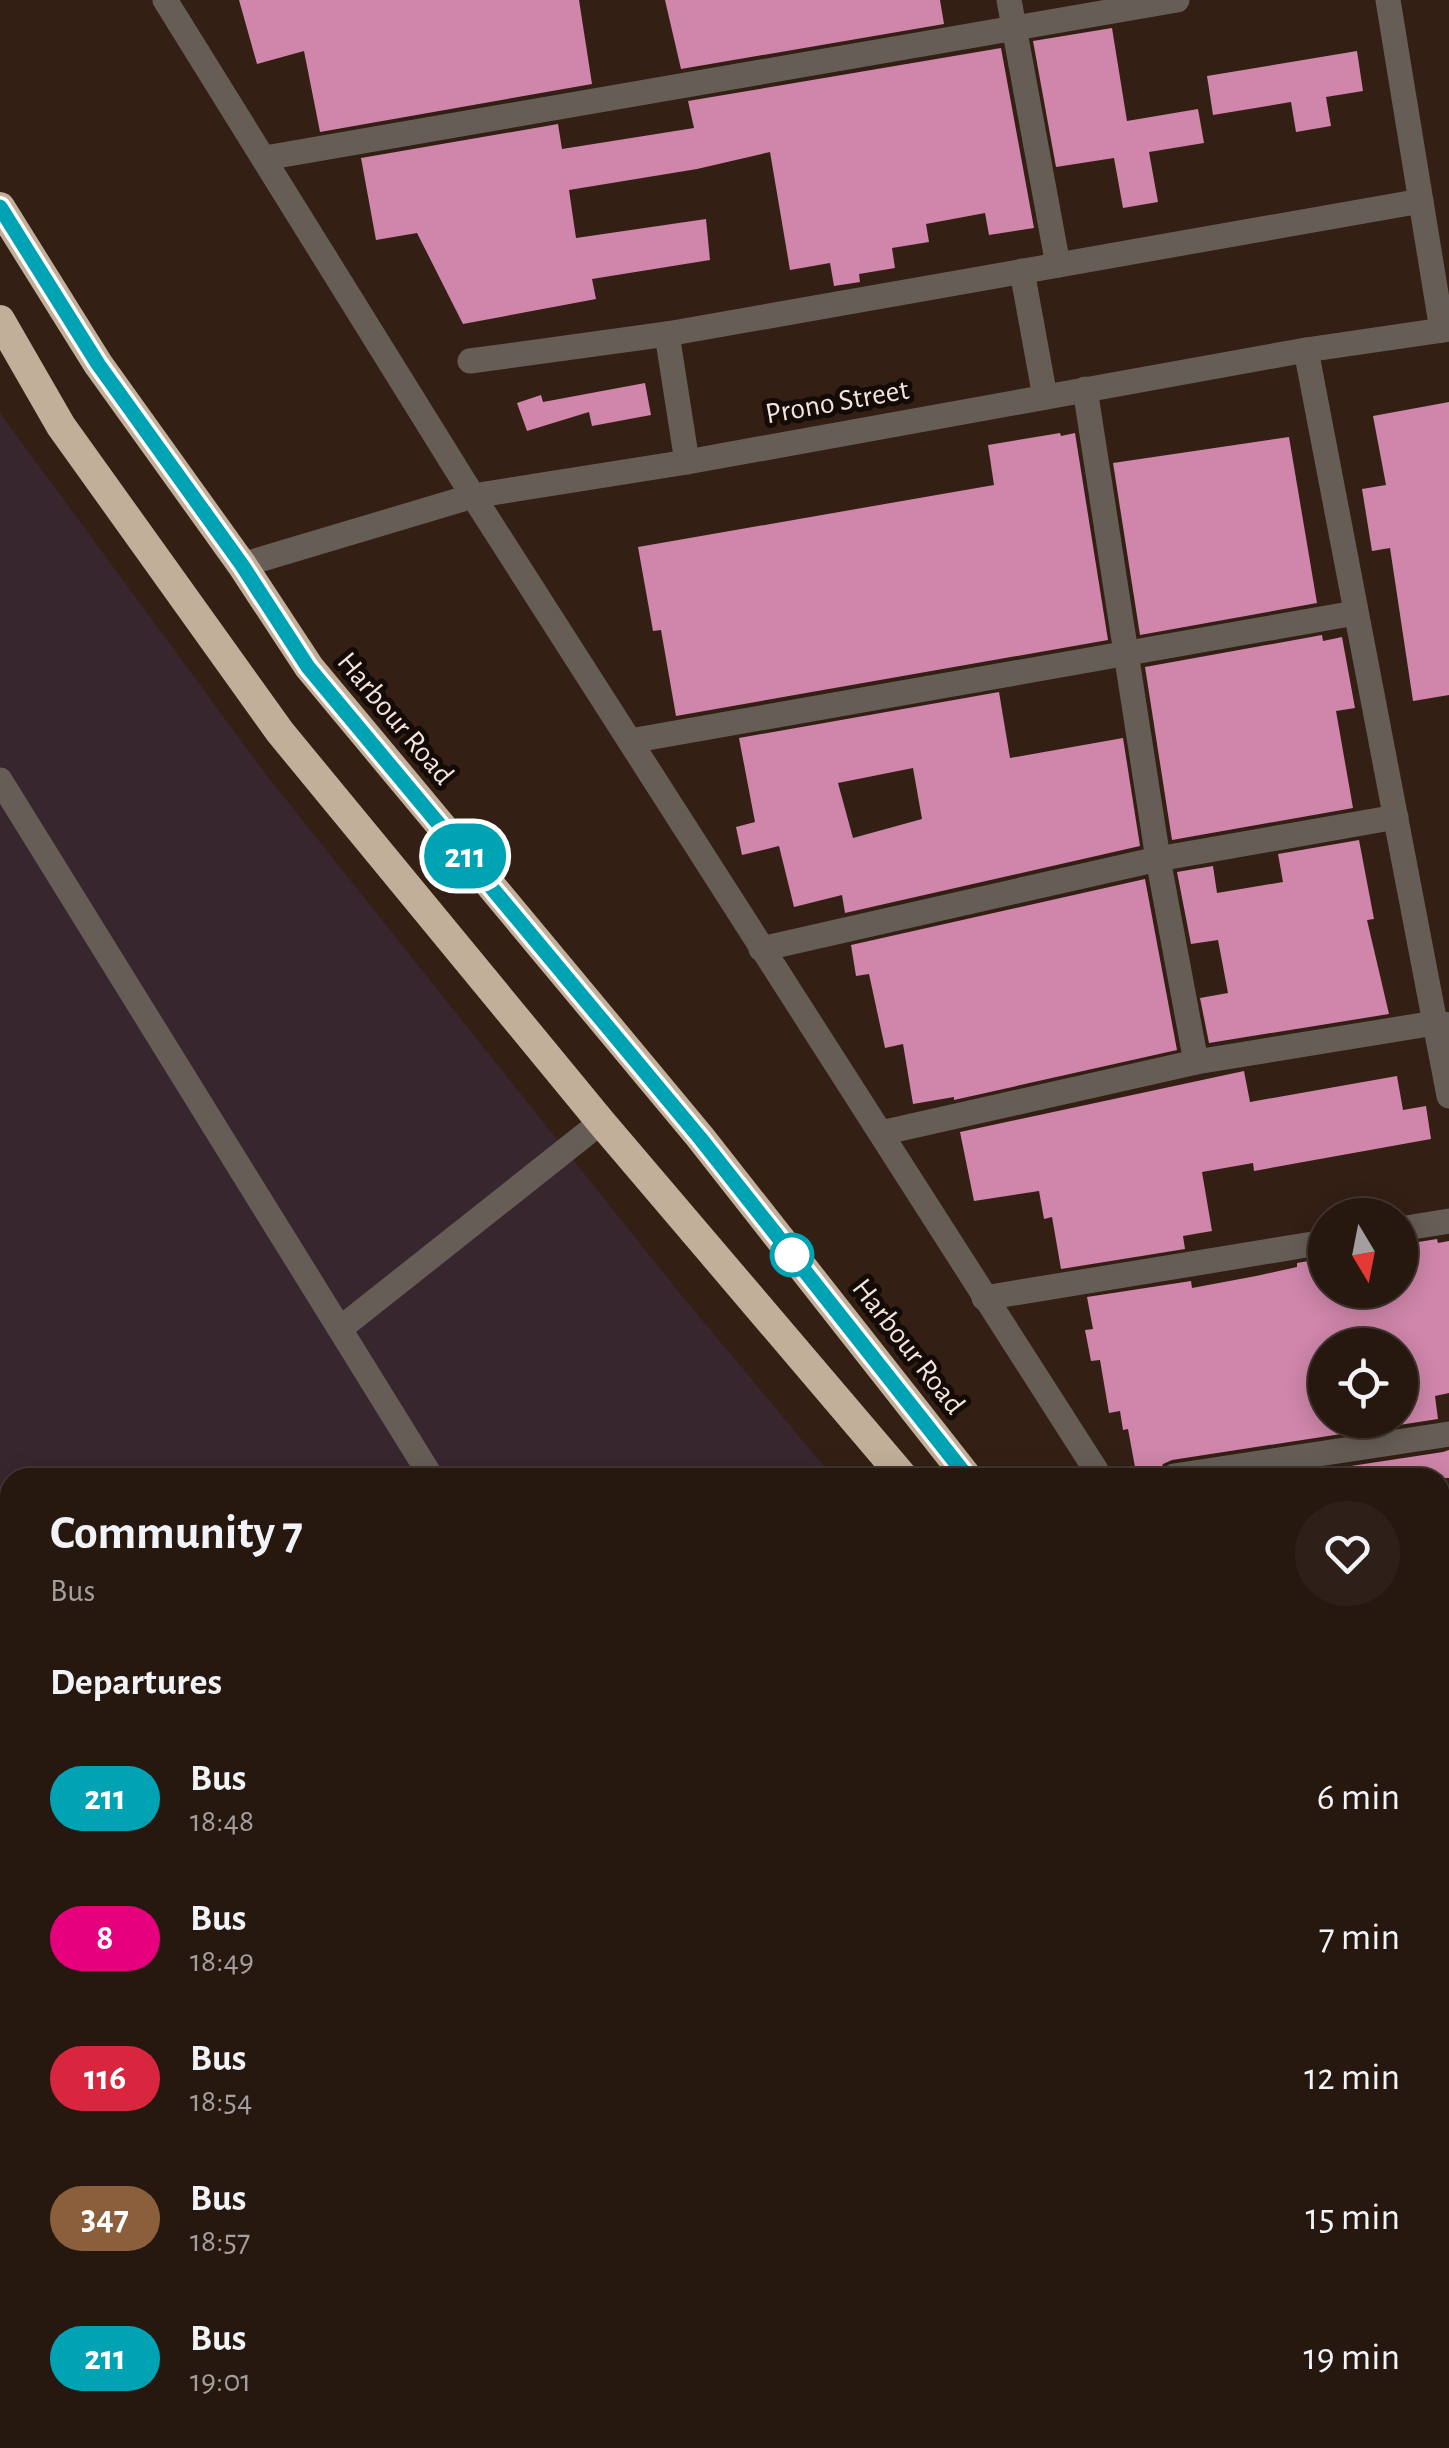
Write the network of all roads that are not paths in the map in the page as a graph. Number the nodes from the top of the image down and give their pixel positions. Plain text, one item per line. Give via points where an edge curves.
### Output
1 (165, 0) edge
2 (1009, 0) edge
3 (1177, 0) edge
4 (1388, 0) edge
5 (1015, 29) junction
6 (265, 158) junction
7 (1421, 201) junction
8 (0, 207) edge
9 (1058, 265) junction
10 (1022, 271) junction
11 (0, 320) edge
12 (1446, 330) edge
13 (667, 334) junction
14 (1306, 350) junction
15 (470, 361) dead end
16 (1085, 389) junction
17 (1045, 397) junction
18 (687, 462) junction
19 (473, 496) junction
20 (242, 565) junction
21 (1355, 614) junction
22 (1128, 652) junction
23 (630, 741) junction
24 (0, 780) edge
25 (1396, 816) junction
26 (1158, 860) junction
27 (761, 948) junction
28 (1442, 1024) edge
29 (1196, 1062) junction
30 (1449, 1096) edge
31 (601, 1122) junction
32 (882, 1133) junction
33 (1449, 1221) edge
34 (1418, 1226) edge
35 (1308, 1245) edge
36 (984, 1298) junction
37 (341, 1328) junction
38 (1449, 1434) edge
39 (426, 1468) edge
40 (895, 1468) edge
41 (960, 1468) edge
42 (1094, 1468) edge
43 (1226, 1468) edge

1 - 6 street
2 - 5 street
3 - 5 street
4 - 7 street
5 - 6 street
5 - 9 street
6 - 19 street
7 - 9 street
7 - 12 street
8 - 20 highway, Harbour Road via 98,364
9 - 10 street
10 - 13 street
10 - 17 street
11 - 31 highway via 61,426 280,732
12 - 14 street, Prono Street
13 - 15 street
13 - 18 street
14 - 16 street, Prono Street
14 - 21 street
16 - 17 street, Prono Street
16 - 22 street
17 - 18 street, Prono Street
18 - 19 street, Prono Street
19 - 20 street, Prono Street
19 - 23 street
20 - 41 highway, Harbour Road via 308,667 700,1138
21 - 22 street
21 - 25 street
22 - 23 street
22 - 26 street
23 - 27 street
24 - 37 street
25 - 26 street
25 - 28 street
26 - 27 street
26 - 29 street
27 - 32 street
28 - 29 street
28 - 30 street
29 - 32 street
31 - 37 street
31 - 40 highway
32 - 36 street
33 - 34 street
35 - 36 street
36 - 42 street
37 - 39 street
38 - 43 street

